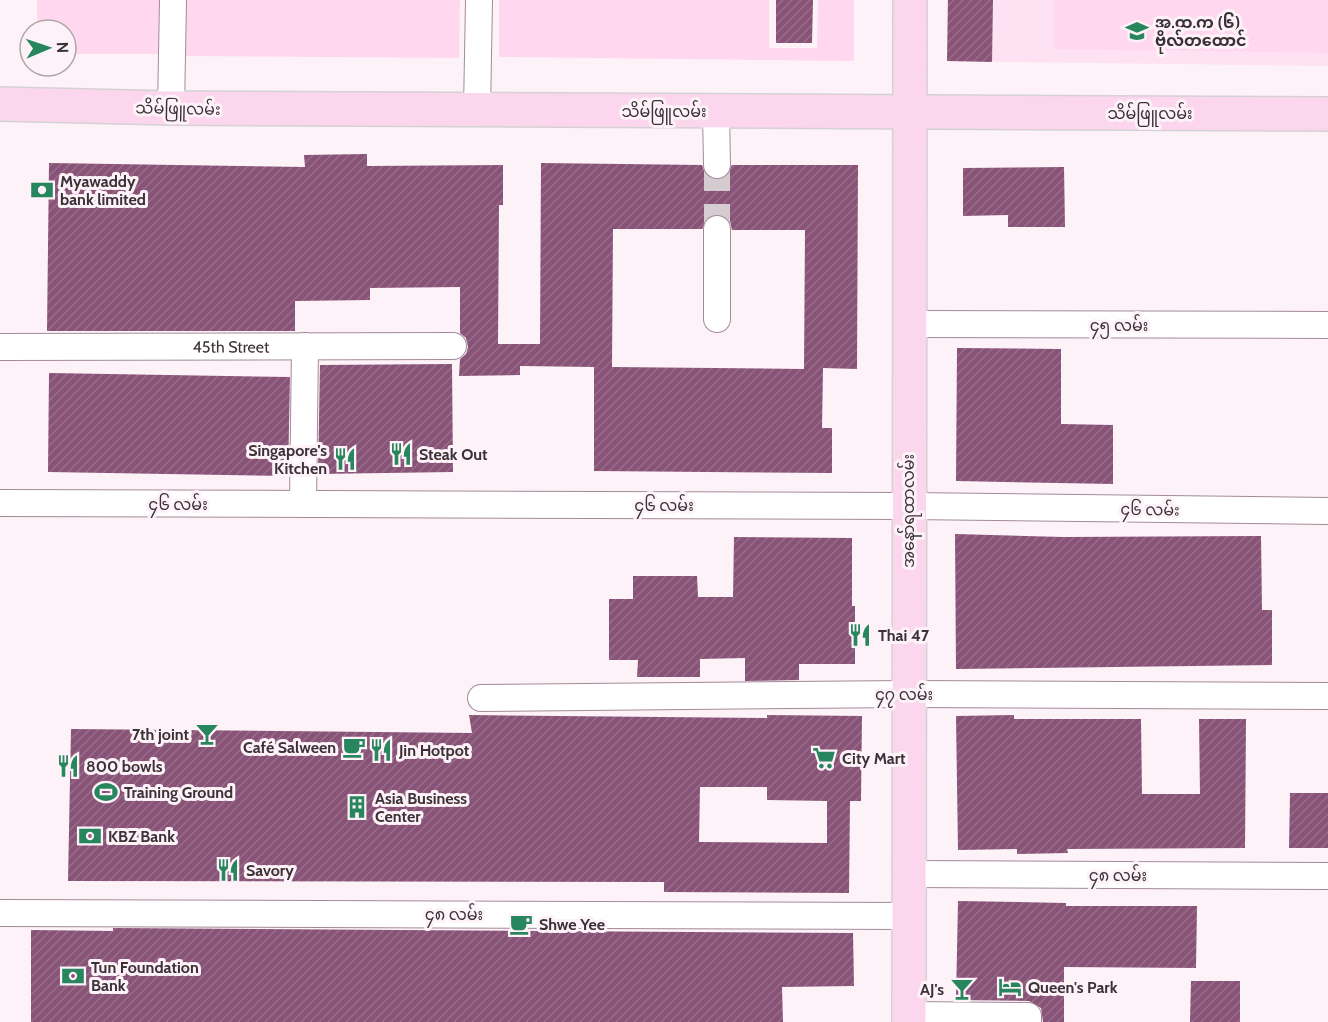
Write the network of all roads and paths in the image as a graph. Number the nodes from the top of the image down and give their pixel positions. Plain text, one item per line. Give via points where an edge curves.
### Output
1 (173, 0) edge
2 (478, 0) edge
3 (910, 0) edge
4 (0, 104) edge
5 (171, 108) junction
6 (477, 110) junction
7 (716, 111) junction
8 (912, 112) junction
9 (1328, 114) edge
10 (717, 165) tunnel mouth
11 (717, 230) tunnel mouth
12 (717, 319) dead end
13 (910, 324) junction
14 (1328, 325) edge
15 (305, 346) junction
16 (453, 346) dead end
17 (3, 347) edge
18 (1, 503) edge
19 (303, 504) junction
20 (908, 506) junction
21 (1328, 511) edge
22 (908, 694) junction
23 (1328, 696) edge
24 (481, 698) dead end
25 (909, 874) junction
26 (1328, 876) edge
27 (0, 913) edge
28 (909, 916) junction
29 (909, 1019) edge
30 (1028, 1022) edge

1 - 5 street
2 - 6 street
3 - 8 main road, အနော်ရထာလမ်း
4 - 5 main road, သိမ်ဖြူလမ်း
5 - 6 main road, သိမ်ဖြူလမ်း
6 - 7 main road, သိမ်ဖြူလမ်း
7 - 8 main road, သိမ်ဖြူလမ်း
7 - 10 street
8 - 9 main road, သိမ်ဖြူလမ်း
8 - 13 main road, အနော်ရထာလမ်း
11 - 12 street
13 - 14 street, ၄၅ လမ်း
13 - 20 main road, အနော်ရထာလမ်း
15 - 16 street, 45th Street
15 - 17 street, 45th Street
15 - 19 street
18 - 19 street, ၄၆ လမ်း
19 - 20 street, ၄၆ လမ်း
20 - 21 street, ၄၆ လမ်း
20 - 22 main road, အနော်ရထာလမ်း
22 - 23 street, ၄၇ လမ်း
22 - 24 street, ၄၇ လမ်း
22 - 25 main road, အနော်ရထာလမ်း
25 - 26 street, ၄၈ လမ်း
25 - 28 main road, အနော်ရထာလမ်း
27 - 28 street, ၄၈ လမ်း
28 - 29 main road, အနော်ရထာလမ်း
29 - 30 street via 1028,1016

